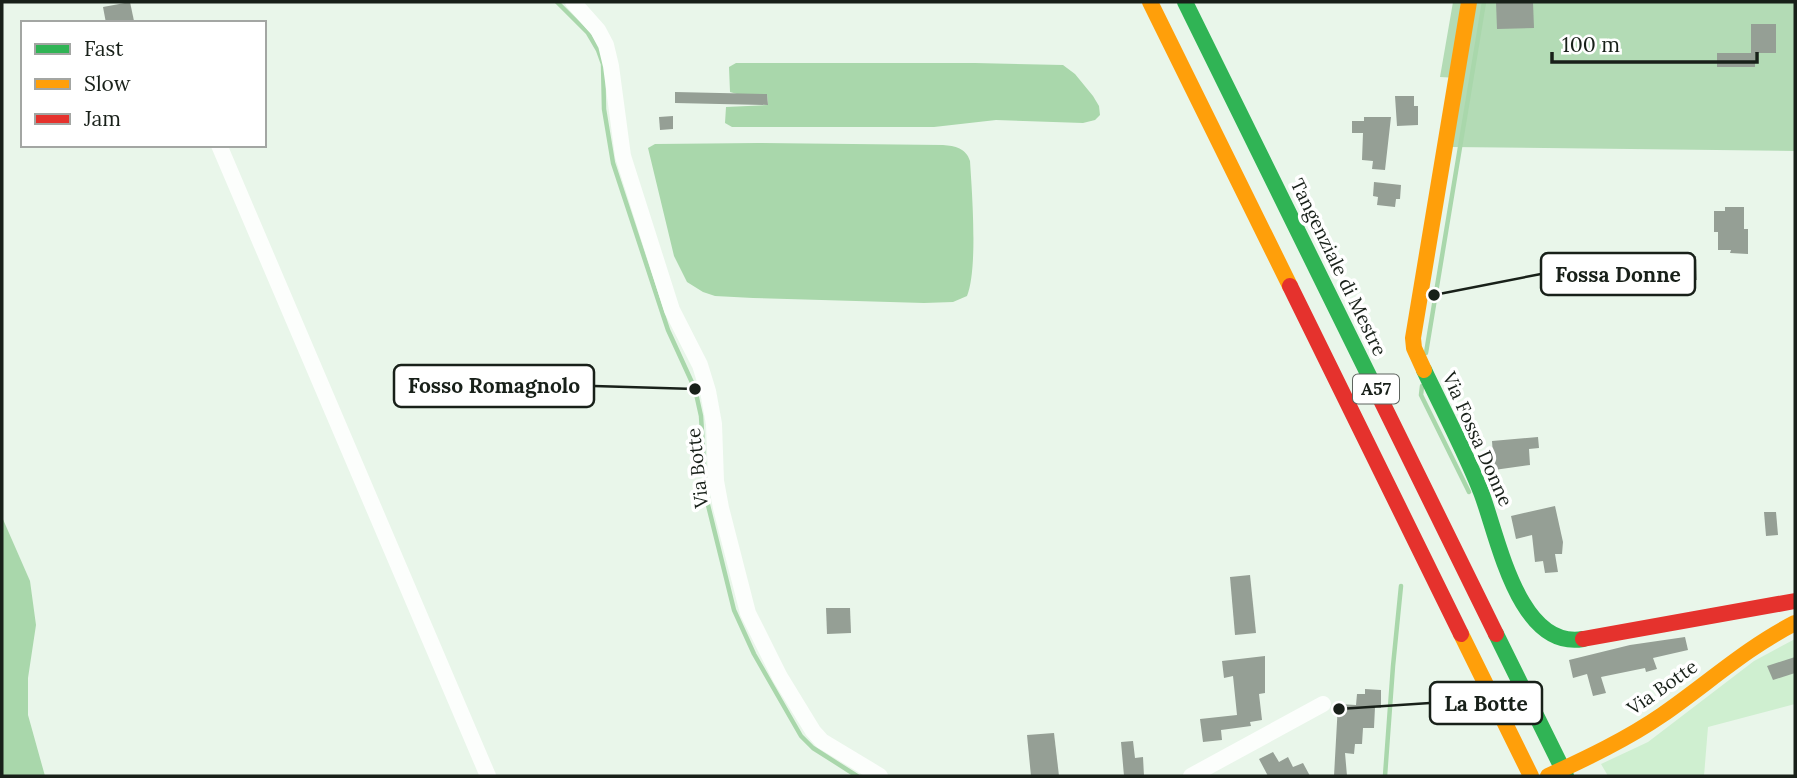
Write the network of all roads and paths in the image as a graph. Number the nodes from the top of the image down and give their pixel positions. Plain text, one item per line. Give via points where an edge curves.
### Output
1 (573, 2) edge
2 (1150, 2) edge
3 (1185, 2) edge
4 (1469, 2) edge
5 (220, 147) edge
6 (1795, 600) edge
7 (1795, 623) edge
8 (1323, 704) dead end
9 (488, 776) edge
10 (880, 776) edge
11 (1191, 776) edge
12 (1531, 776) edge
13 (1548, 776) edge
14 (1566, 776) edge

1 - 10 street, Via Botte via 606,45 623,156 672,310 708,391 716,481 748,613 813,731
2 - 12 main road, A57
3 - 14 main road, Tangenziale di Mestre / A57
4 - 6 main road, Via Fossa Donne via 1413,338 1417,359 1488,509 1505,567 1532,617 1562,639 1599,638
5 - 9 street
7 - 13 main road, Via Botte via 1769,635 1662,715 1606,749
8 - 11 street

